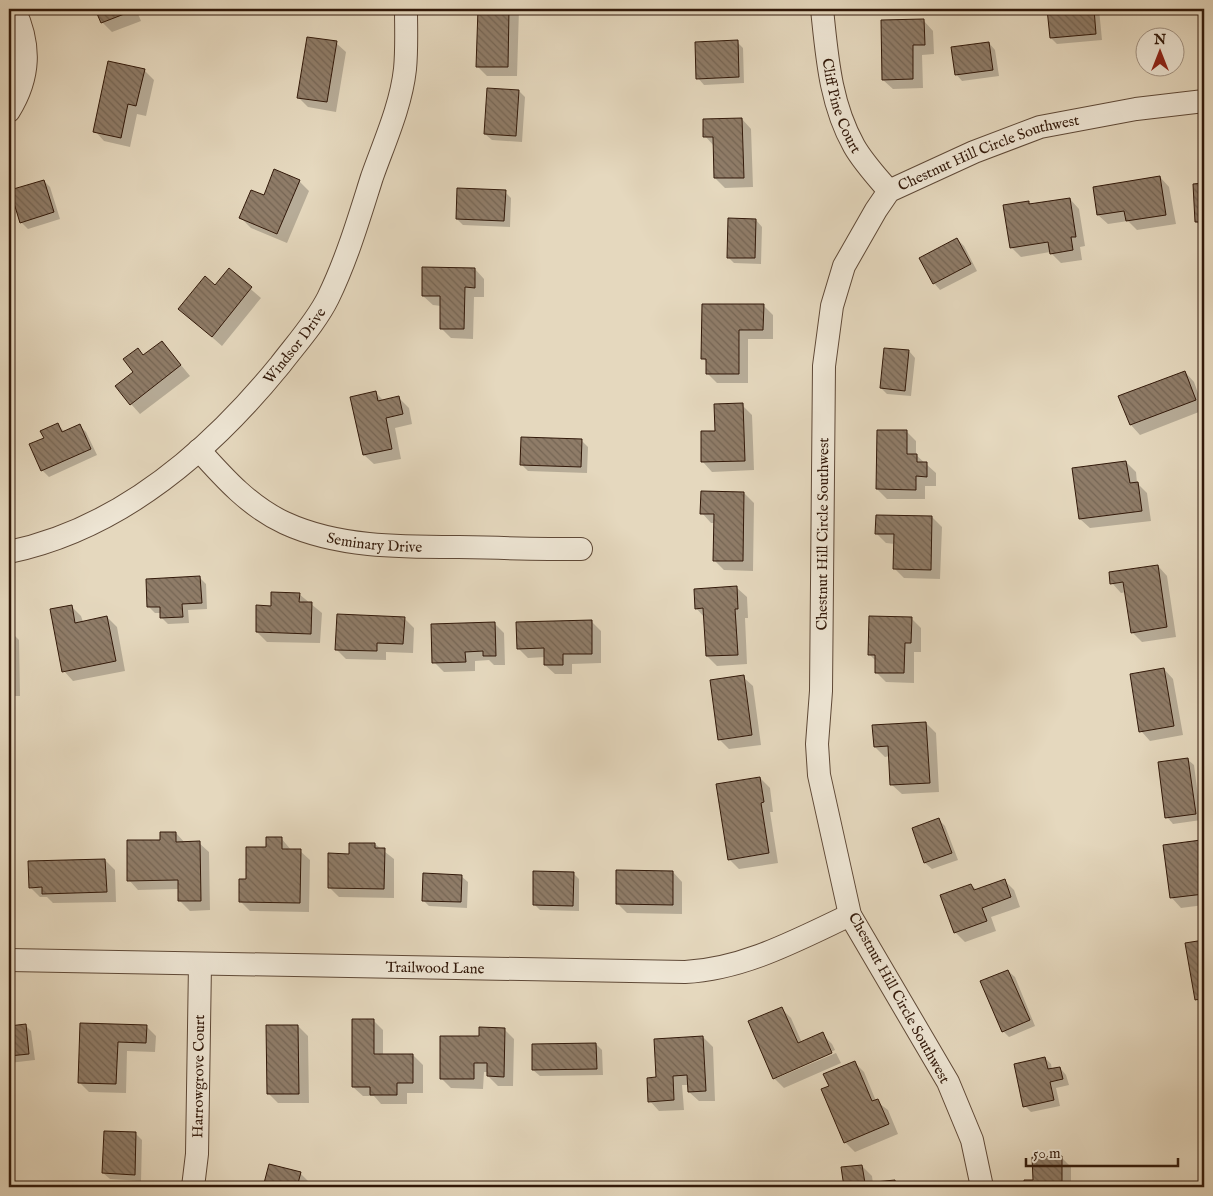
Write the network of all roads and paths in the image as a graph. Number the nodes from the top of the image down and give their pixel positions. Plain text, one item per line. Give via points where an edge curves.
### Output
1 (14, 9) edge
2 (406, 9) edge
3 (822, 9) edge
4 (1204, 101) edge
5 (9, 111) edge
6 (889, 191) junction
7 (198, 450) junction
8 (581, 549) dead end
9 (9, 552) edge
10 (850, 915) junction
11 (9, 960) edge
12 (200, 964) junction
13 (193, 1187) edge
14 (982, 1187) edge

1 - 5 street via 27,55 23,84
2 - 7 street, Windsor Drive via 405,70 395,110 345,257 327,299 298,343 263,386 236,417
3 - 6 street, Cliff Pine Court via 829,72 841,121 855,148
4 - 6 street, Chestnut Hill Circle Southwest via 1136,108 1040,128 974,152
6 - 10 street, Chestnut Hill Circle Southwest via 844,266 832,306 824,366 821,691 817,744 819,775
7 - 8 street, Seminary Drive via 229,483 260,507 285,523 322,536 409,547
7 - 9 street, Windsor Drive via 112,514 72,533
10 - 12 street, Trailwood Lane via 765,954 707,971
10 - 14 street, Chestnut Hill Circle Southwest via 948,1082 972,1140
11 - 12 street, Trailwood Lane
12 - 13 street, Harrowgrove Court via 197,1154

